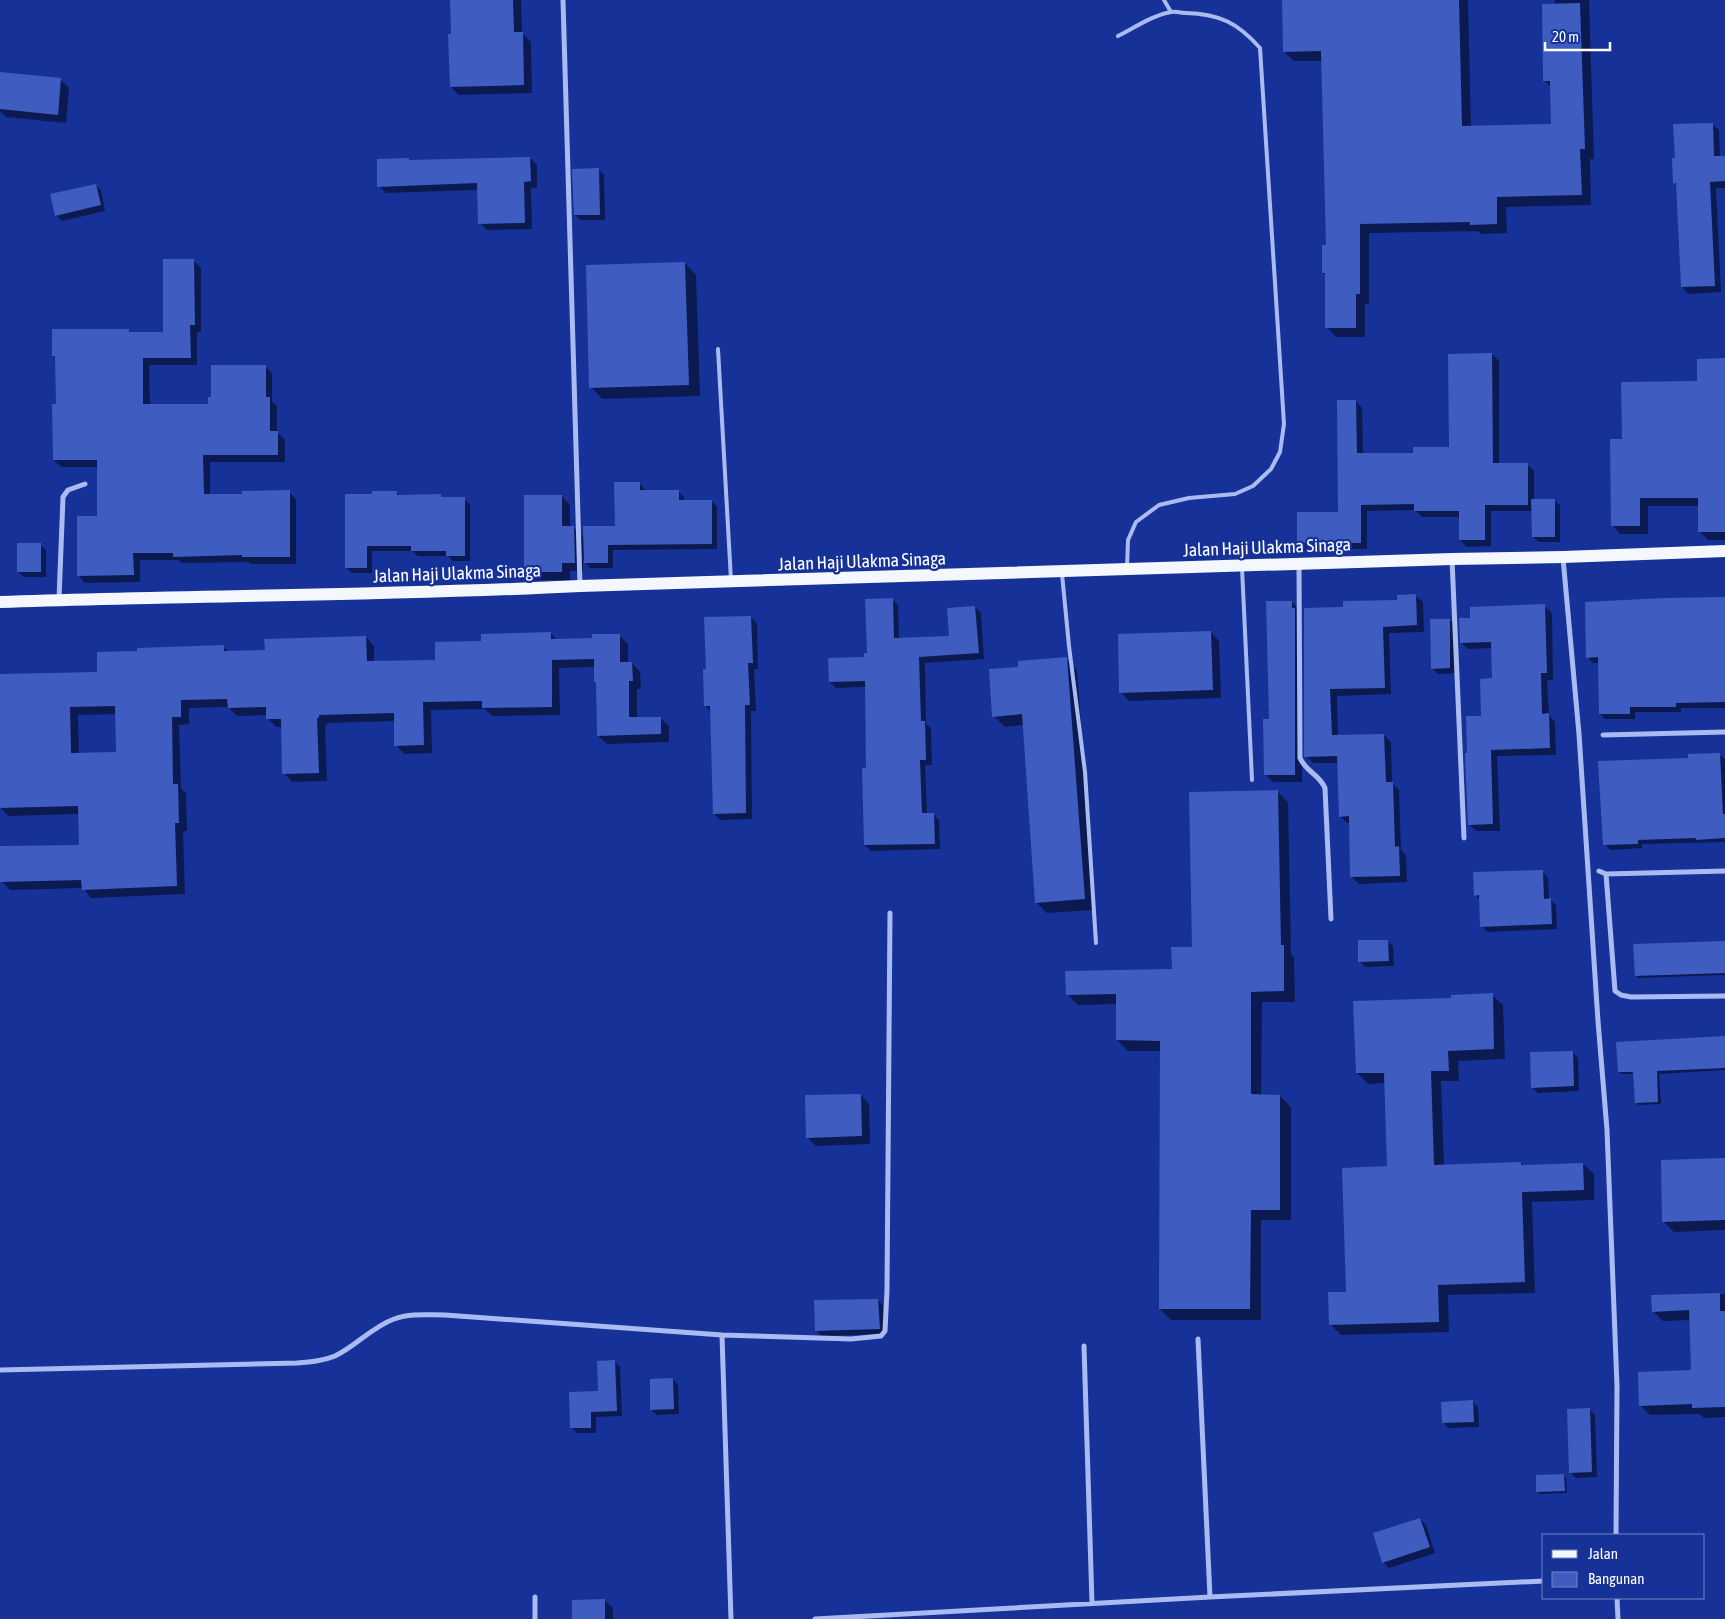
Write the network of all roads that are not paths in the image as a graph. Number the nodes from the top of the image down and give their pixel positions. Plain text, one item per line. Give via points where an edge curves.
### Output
1 (562, 0) edge
2 (1164, 0) edge
3 (1171, 12) junction
4 (1118, 36) dead end
5 (718, 349) dead end
6 (85, 484) dead end
7 (1725, 551) edge
8 (1563, 557) junction
9 (1452, 559) junction
10 (1299, 564) junction
11 (1242, 566) junction
12 (1127, 570) junction
13 (1062, 572) junction
14 (731, 582) junction
15 (580, 586) junction
16 (59, 600) junction
17 (0, 602) edge
18 (1725, 732) edge
19 (1603, 735) dead end
20 (1252, 780) dead end
21 (1464, 838) dead end
22 (1599, 871) dead end
23 (1725, 871) edge
24 (1606, 874) junction
25 (890, 913) dead end
26 (1331, 919) dead end
27 (1096, 943) dead end
28 (1725, 996) edge
29 (722, 1335) junction
30 (1198, 1339) dead end
31 (1084, 1346) dead end
32 (0, 1370) edge
33 (1616, 1534) edge
34 (1542, 1581) edge
35 (535, 1597) dead end
36 (1210, 1597) junction
37 (1617, 1599) edge
38 (1092, 1603) junction
39 (535, 1619) edge
40 (731, 1619) edge
41 (816, 1619) edge
42 (1618, 1619) edge

1 - 15 street
2 - 3 lane
3 - 4 lane
3 - 12 lane via 1222,18 1248,33 1260,48 1284,424 1280,452 1271,469 1253,486 1235,494 1189,498 1159,505 1136,522 1128,540
5 - 14 lane
6 - 16 street via 68,490 63,497
7 - 8 main road, Jalan Haji Ulakma Sinaga
8 - 9 main road, Jalan Haji Ulakma Sinaga
8 - 33 street via 1607,1130 1617,1386
9 - 10 main road, Jalan Haji Ulakma Sinaga
9 - 21 street
10 - 11 main road, Jalan Haji Ulakma Sinaga
10 - 26 street via 1300,758 1303,766 1325,788
11 - 12 main road, Jalan Haji Ulakma Sinaga
11 - 20 lane
12 - 13 main road, Jalan Haji Ulakma Sinaga
13 - 14 main road, Jalan Haji Ulakma Sinaga
13 - 27 lane via 1085,772
14 - 15 main road, Jalan Haji Ulakma Sinaga
15 - 16 main road, Jalan Haji Ulakma Sinaga via 490,591
16 - 17 main road, Jalan Haji Ulakma Sinaga
18 - 19 street
22 - 24 street
23 - 24 street
24 - 28 street via 1615,991 1630,997
25 - 29 street via 885,1331 877,1338 851,1339
29 - 32 street via 444,1314 395,1319 335,1356 316,1361
29 - 40 street
30 - 36 street
31 - 38 street
34 - 36 street
35 - 39 street
36 - 38 street
37 - 42 street
38 - 41 street

